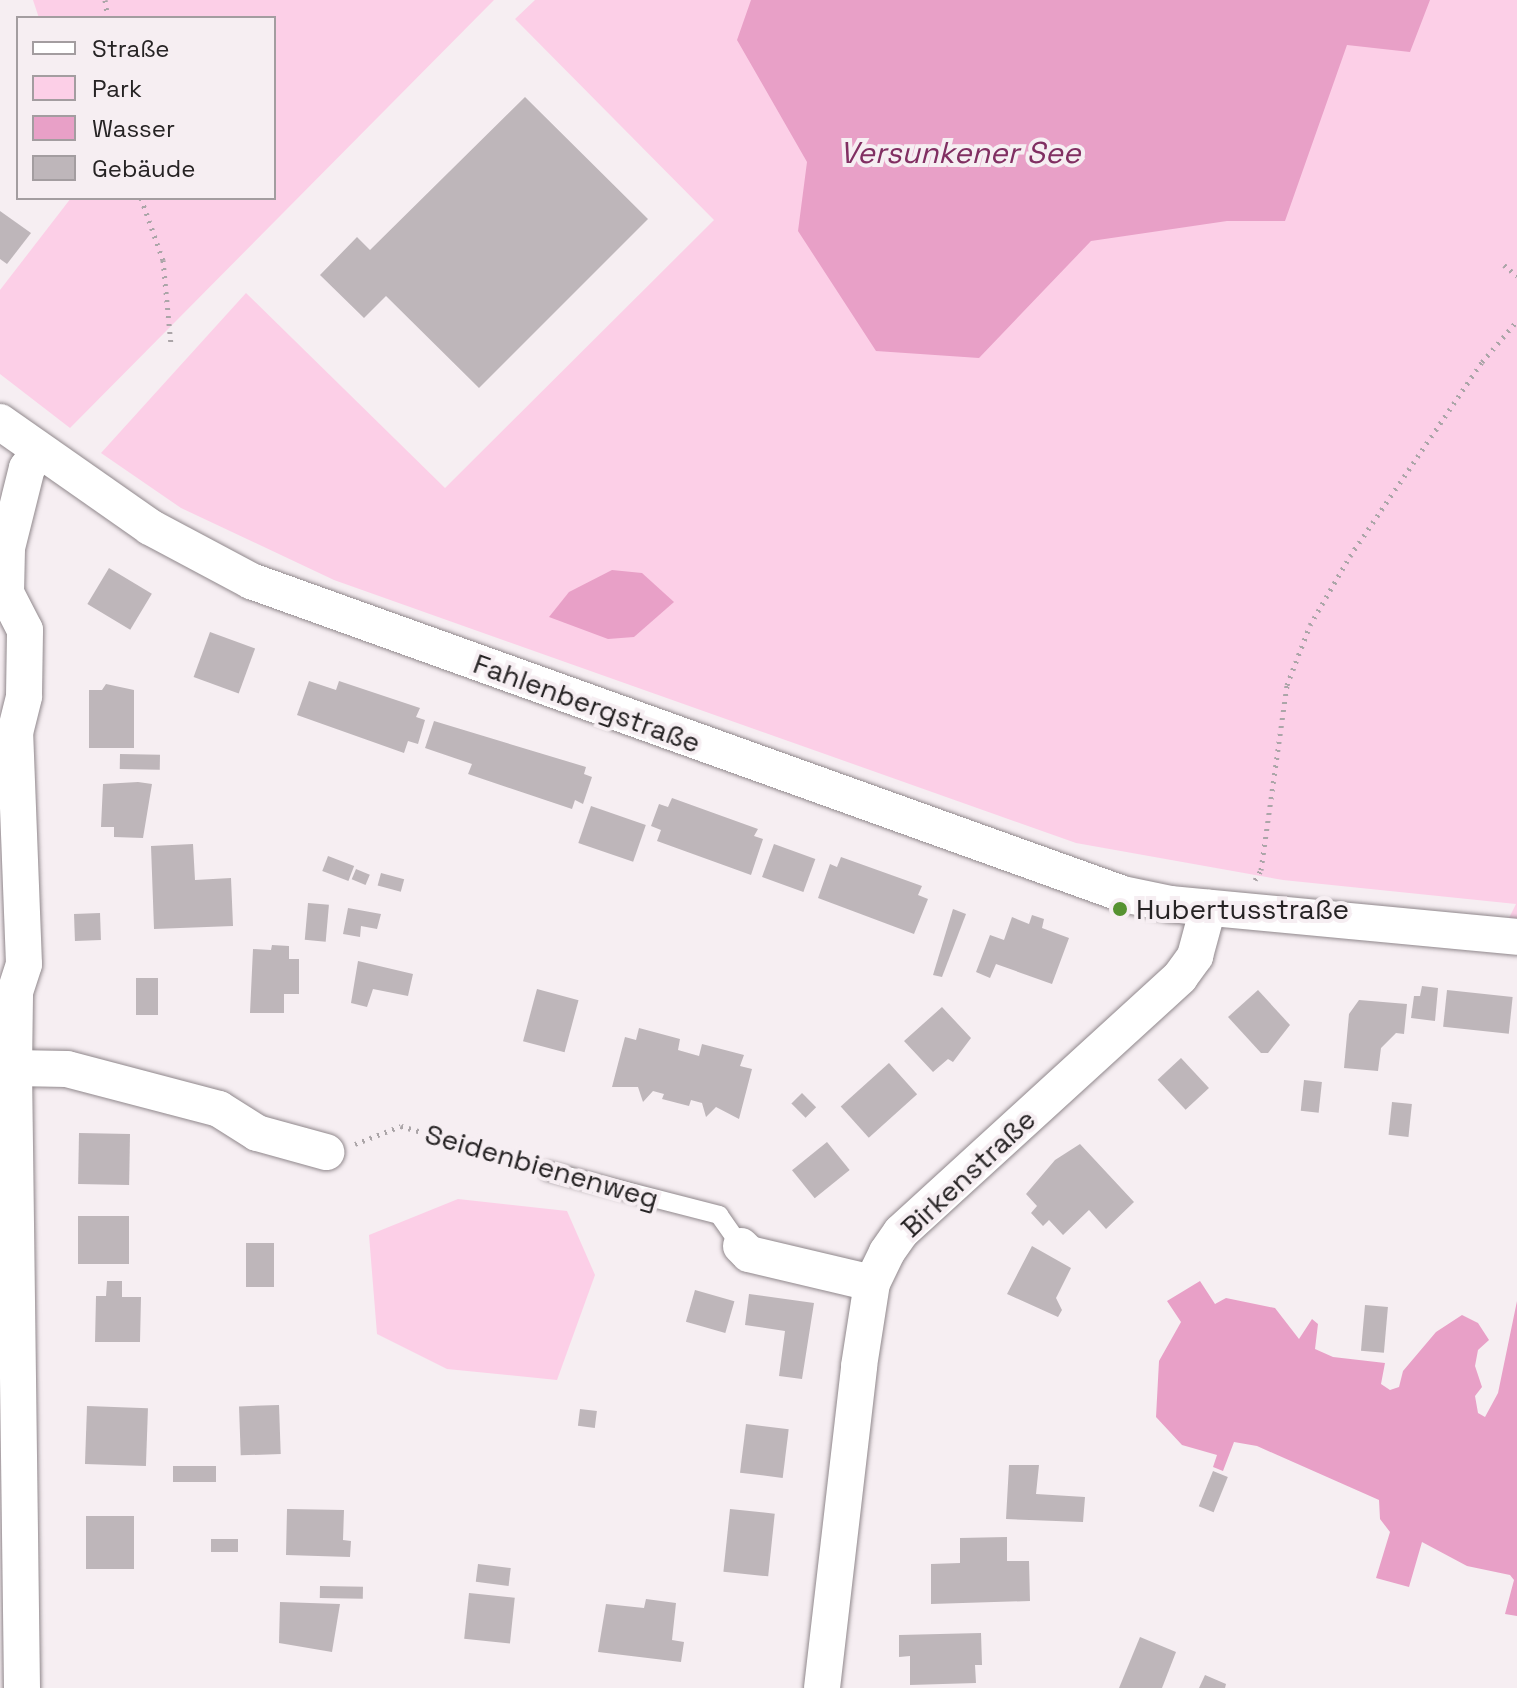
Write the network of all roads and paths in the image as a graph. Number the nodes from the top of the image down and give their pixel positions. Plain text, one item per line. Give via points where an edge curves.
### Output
1 (142, 200) edge
2 (1504, 265) dead end
3 (1517, 276) edge
4 (1517, 321) edge
5 (171, 345) dead end
6 (0, 422) edge
7 (39, 452) junction
8 (1223, 909) junction
9 (1517, 937) edge
10 (14, 1068) junction
11 (326, 1152) joint
12 (548, 1171) joint
13 (741, 1246) joint
14 (872, 1283) junction
15 (10, 1631) edge
16 (22, 1688) edge
17 (822, 1688) edge

1 - 5 path via 163,260
2 - 3 path
4 - 8 path via 1482,362 1358,543 1310,625 1284,699 1261,870
6 - 7 street, Fahlenbergstraße
7 - 8 street, Fahlenbergstraße via 150,527 251,581 1123,894
7 - 10 street via 27,468 7,548 6,593 25,630 24,696 15,733 24,964 15,992
8 - 9 street
8 - 14 street, Birkenstraße via 1180,977 901,1232
10 - 11 street via 67,1069 219,1109 257,1133
10 - 15 street
11 - 12 path, Seidenbienenweg via 401,1126
12 - 13 lane, Seidenbienenweg via 719,1215
13 - 14 street, Seidenbienenweg via 749,1254
14 - 17 street, Birkenstraße
15 - 16 street

